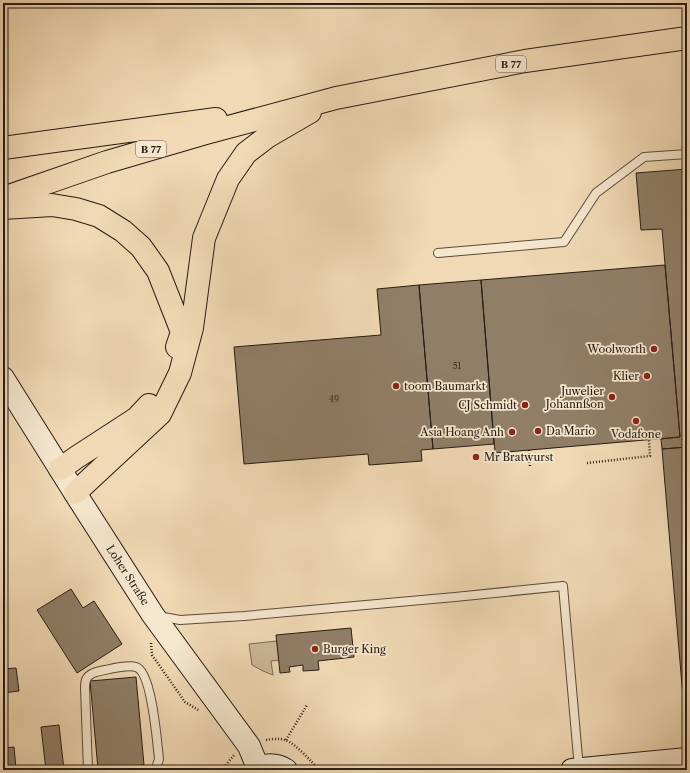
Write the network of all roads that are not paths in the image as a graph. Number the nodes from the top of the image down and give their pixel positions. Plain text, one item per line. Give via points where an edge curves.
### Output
1 (687, 38) edge
2 (336, 98) junction
3 (301, 107) junction
4 (3, 148) edge
5 (687, 154) edge
6 (3, 198) edge
7 (3, 208) edge
8 (438, 253) dead end
9 (3, 378) edge
10 (60, 469) junction
11 (75, 494) junction
12 (177, 632) junction
13 (687, 759) edge
14 (256, 769) edge
15 (88, 770) edge
16 (155, 770) edge
17 (286, 770) edge
18 (575, 770) edge

1 - 2 main road, B 77 via 525,61
2 - 3 main road, B 77
2 - 11 main road via 268,137 246,153 228,179 204,238 192,328 180,374 160,414
3 - 4 main road
3 - 6 main road, B 77 via 107,162
5 - 8 lane via 644,157 596,193 564,242
7 - 10 main road via 52,205 76,209 99,216 123,231 141,247 158,271 182,332 170,369 148,407 137,418
9 - 10 street, Loher Straße
10 - 11 street, Loher Straße
11 - 12 street, Loher Straße via 154,615
12 - 14 street, Loher Straße via 249,746
12 - 18 lane via 244,616 563,586
13 - 18 street
14 - 17 street via 270,765
15 - 16 lane via 86,678 96,672 130,666 139,668 144,675 151,698 158,758

